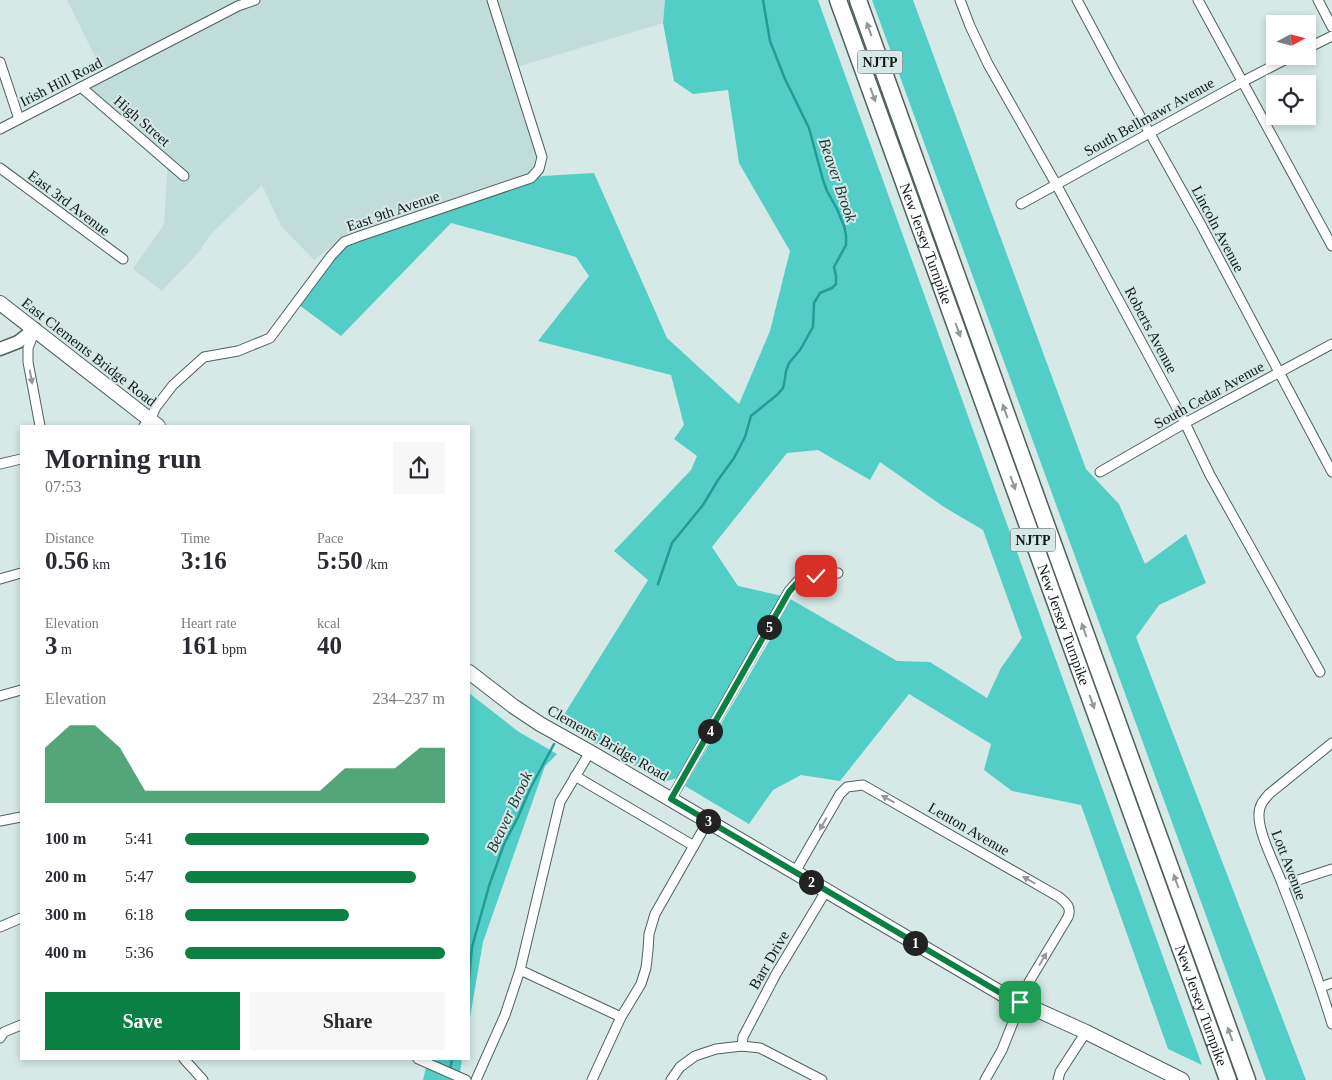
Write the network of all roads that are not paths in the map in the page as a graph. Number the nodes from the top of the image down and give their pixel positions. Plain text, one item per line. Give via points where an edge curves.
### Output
1 (255, 0) edge
2 (492, 0) edge
3 (838, 0) edge
4 (858, 0) edge
5 (960, 0) edge
6 (1077, 0) edge
7 (1198, 0) edge
8 (1318, 0) edge
9 (1332, 27) edge
10 (1332, 36) edge
11 (1316, 44) edge
12 (0, 62) edge
13 (1275, 65) edge
14 (1242, 82) junction
15 (81, 87) junction
16 (20, 119) junction
17 (0, 129) edge
18 (1150, 133) junction
19 (0, 168) edge
20 (184, 176) dead end
21 (1056, 184) junction
22 (1021, 204) dead end
23 (1332, 246) edge
24 (123, 259) dead end
25 (0, 302) edge
26 (35, 330) junction
27 (1332, 344) edge
28 (0, 349) edge
29 (1279, 372) junction
30 (1185, 423) junction
31 (151, 424) edge
32 (40, 425) edge
33 (20, 459) edge
34 (0, 464) edge
35 (1100, 472) dead end
36 (1332, 472) edge
37 (20, 573) edge
38 (838, 573) dead end
39 (0, 579) edge
40 (1320, 672) dead end
41 (470, 673) edge
42 (20, 690) edge
43 (0, 696) edge
44 (1332, 743) edge
45 (590, 752) junction
46 (575, 776) junction
47 (671, 799) junction
48 (20, 817) edge
49 (0, 821) edge
50 (708, 821) junction
51 (694, 846) junction
52 (1332, 869) edge
53 (795, 872) junction
54 (1283, 885) junction
55 (826, 891) junction
56 (20, 918) edge
57 (0, 927) edge
58 (520, 970) junction
59 (1332, 983) edge
60 (1321, 987) junction
61 (1020, 1002) junction
62 (621, 1017) junction
63 (1332, 1024) edge
64 (20, 1025) edge
65 (1086, 1032) junction
66 (0, 1038) edge
67 (742, 1046) junction
68 (185, 1060) edge
69 (420, 1060) edge
70 (1178, 1078) edge
71 (203, 1080) edge
72 (466, 1080) edge
73 (476, 1080) edge
74 (592, 1080) edge
75 (671, 1080) edge
76 (822, 1080) edge
77 (985, 1080) edge
78 (1058, 1080) edge
79 (1228, 1080) edge
80 (1247, 1080) edge

1 - 15 street, Irish Hill Road
2 - 31 street, East 9th Avenue via 542,157 539,169 531,178 344,242 270,338 238,351 204,358 173,385 156,407
3 -> 79 highway, New Jersey Turnpike / NJTP
80 -> 4 highway, New Jersey Turnpike / NJTP
5 - 21 street, Roberts Avenue via 988,64
6 - 18 street, Lincoln Avenue
7 - 14 street
8 - 9 street
10 - 11 street
12 - 16 street
13 - 14 street, South Bellmawr Avenue
14 - 18 street, South Bellmawr Avenue
14 - 23 street
15 - 16 street, Irish Hill Road
15 - 20 street, High Street
16 - 17 street, Irish Hill Road
18 - 21 street, South Bellmawr Avenue
18 - 29 street, Lincoln Avenue
19 - 24 street, East 3rd Avenue
21 - 22 street, South Bellmawr Avenue
21 - 30 street, Roberts Avenue
25 - 26 main road, East Clements Bridge Road
26 - 28 street
26 - 31 main road, East Clements Bridge Road
26 -> 32 street via 28,348 28,362
27 - 29 street, South Cedar Avenue
29 - 30 street, South Cedar Avenue
29 - 36 street, Lincoln Avenue
30 - 35 street, South Cedar Avenue
30 - 40 street, Roberts Avenue via 1210,475
33 - 34 street
37 - 39 street
38 - 47 street via 804,578 789,592
41 - 45 main road, Clements Bridge Road via 540,724
42 - 43 street
44 - 54 street, Lott Avenue via 1269,794 1258,812 1260,827
45 - 46 street
45 - 47 main road, Clements Bridge Road
46 - 51 street
46 - 58 street via 560,802
47 - 50 main road, Clements Bridge Road
48 - 49 street
50 - 51 street
50 - 53 main road, Clements Bridge Road
51 - 62 street via 656,914 648,934 641,984
52 - 54 street
53 - 55 main road, Clements Bridge Road
61 -> 53 street, Lenton Avenue via 1070,912 1069,906 1059,897 863,785 847,787 840,794
54 - 60 street, Lott Avenue
55 - 61 main road, Clements Bridge Road
55 - 67 street, Barr Drive via 776,974 743,1037
56 - 57 street
58 - 62 street
58 - 73 street via 505,1015
59 - 60 street
60 - 63 street, Lott Avenue
61 - 65 main road, Clements Bridge Road
61 - 77 street via 1002,1050
62 - 74 street
64 - 66 street via 4,1032
65 - 70 main road, Clements Bridge Road
65 - 78 street
67 - 75 street via 695,1056 680,1067
67 - 76 street via 760,1048
68 - 71 street
69 - 72 street

